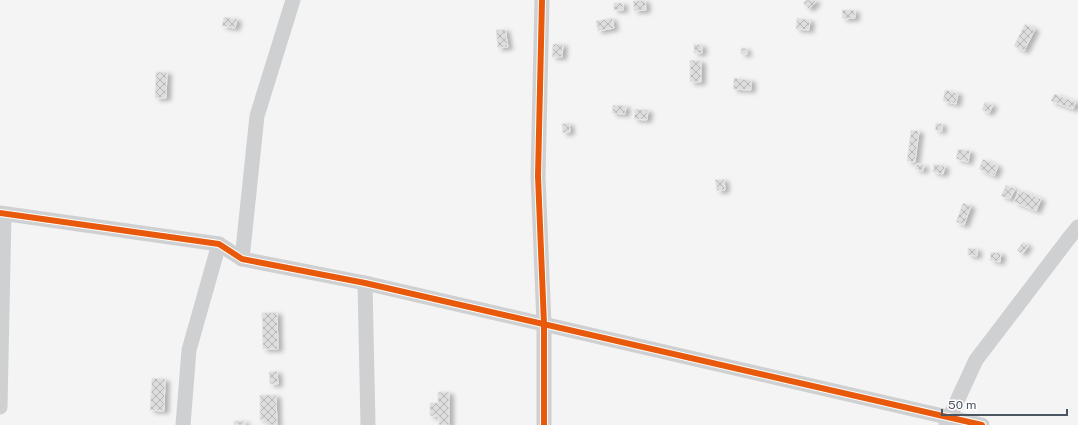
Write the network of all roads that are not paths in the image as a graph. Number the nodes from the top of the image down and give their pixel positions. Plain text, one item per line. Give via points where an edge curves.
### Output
1 (293, 0) edge
2 (542, 0) edge
3 (2, 213) edge
4 (1078, 227) edge
5 (218, 244) junction
6 (242, 259) junction
7 (365, 283) junction
8 (544, 324) junction
9 (0, 407) edge
10 (948, 421) edge
11 (183, 425) edge
12 (368, 425) edge
13 (544, 425) edge
14 (982, 425) edge

1 - 6 street via 257,116
2 - 8 street via 538,176
3 - 5 street
3 - 9 street
4 - 10 street via 976,360
5 - 6 street
5 - 11 street via 189,350
6 - 7 street
7 - 8 street
7 - 12 street
8 - 10 street
8 - 13 street
10 - 14 street

